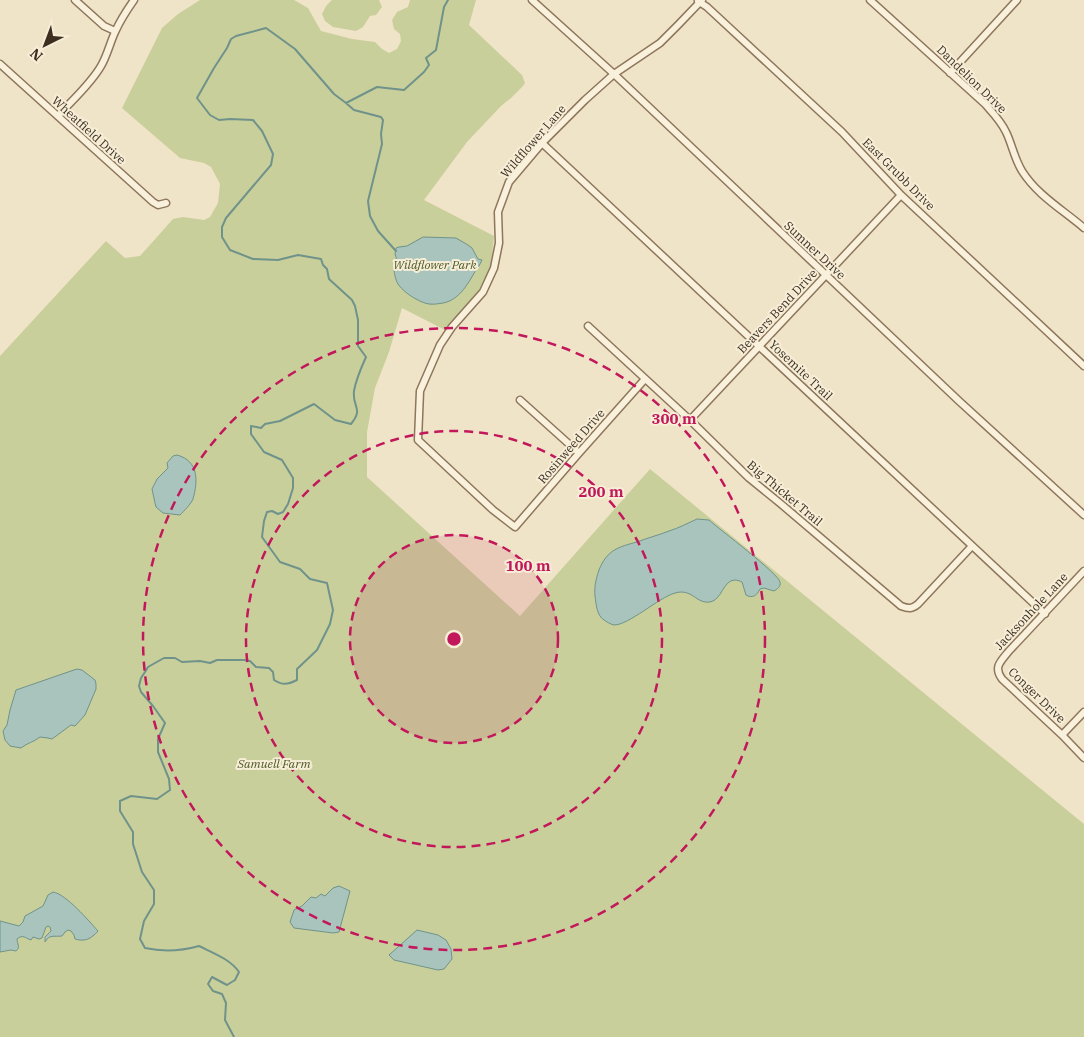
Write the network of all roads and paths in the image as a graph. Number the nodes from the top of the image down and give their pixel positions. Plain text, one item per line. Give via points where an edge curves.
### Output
1 (75, 0) edge
2 (134, 0) edge
3 (532, 0) edge
4 (870, 0) edge
5 (700, 1) edge
6 (1014, 1) edge
7 (115, 31) junction
8 (0, 64) edge
9 (950, 73) junction
10 (614, 74) junction
11 (58, 116) junction
12 (542, 143) junction
13 (901, 194) junction
14 (166, 204) dead end
15 (1084, 227) edge
16 (826, 275) junction
17 (588, 326) dead end
18 (759, 346) junction
19 (1084, 366) edge
20 (645, 379) junction
21 (520, 400) dead end
22 (690, 420) junction
23 (579, 453) junction
24 (1084, 515) edge
25 (515, 527) joint
26 (972, 546) junction
27 (1084, 571) edge
28 (1045, 614) junction
29 (998, 669) joint
30 (1084, 712) edge
31 (1062, 735) junction
32 (1084, 758) edge

1 - 7 street via 104,26
2 - 7 street
3 - 10 street, Sumner Drive
4 - 9 street, Dandelion Drive
5 - 10 street, Wildflower Lane via 660,42
5 - 13 street, East Grubb Drive via 842,132
6 - 9 street
7 - 11 street via 99,69
8 - 11 street, Wheatfield Drive
9 - 15 street, Dandelion Drive via 998,118 1017,163 1031,182
10 - 12 street, Wildflower Lane
10 - 16 street, Sumner Drive
11 - 14 street, Wheatfield Drive via 153,202
12 - 18 street, Yosemite Trail
12 - 25 street, Wildflower Lane via 509,182 498,212 499,243 494,268 483,292 440,344 420,391 418,440
13 - 16 street, Beavers Bend Drive
13 - 19 street, East Grubb Drive
16 - 18 street, Beavers Bend Drive
16 - 24 street, Sumner Drive
17 - 20 street, Big Thicket Trail
18 - 22 street, Beavers Bend Drive
18 - 26 street, Yosemite Trail
20 - 22 street, Big Thicket Trail
20 - 23 street, Rosinweed Drive
21 - 23 street
22 - 26 street, Big Thicket Trail via 749,478 901,606 914,608
23 - 25 street, Rosinweed Drive
26 - 28 street, Yosemite Trail
27 - 28 street, Jacksonhole Lane
28 - 29 street, Jacksonhole Lane via 999,662
29 - 31 street, Conger Drive via 1002,679
30 - 31 street
31 - 32 street, Conger Drive

